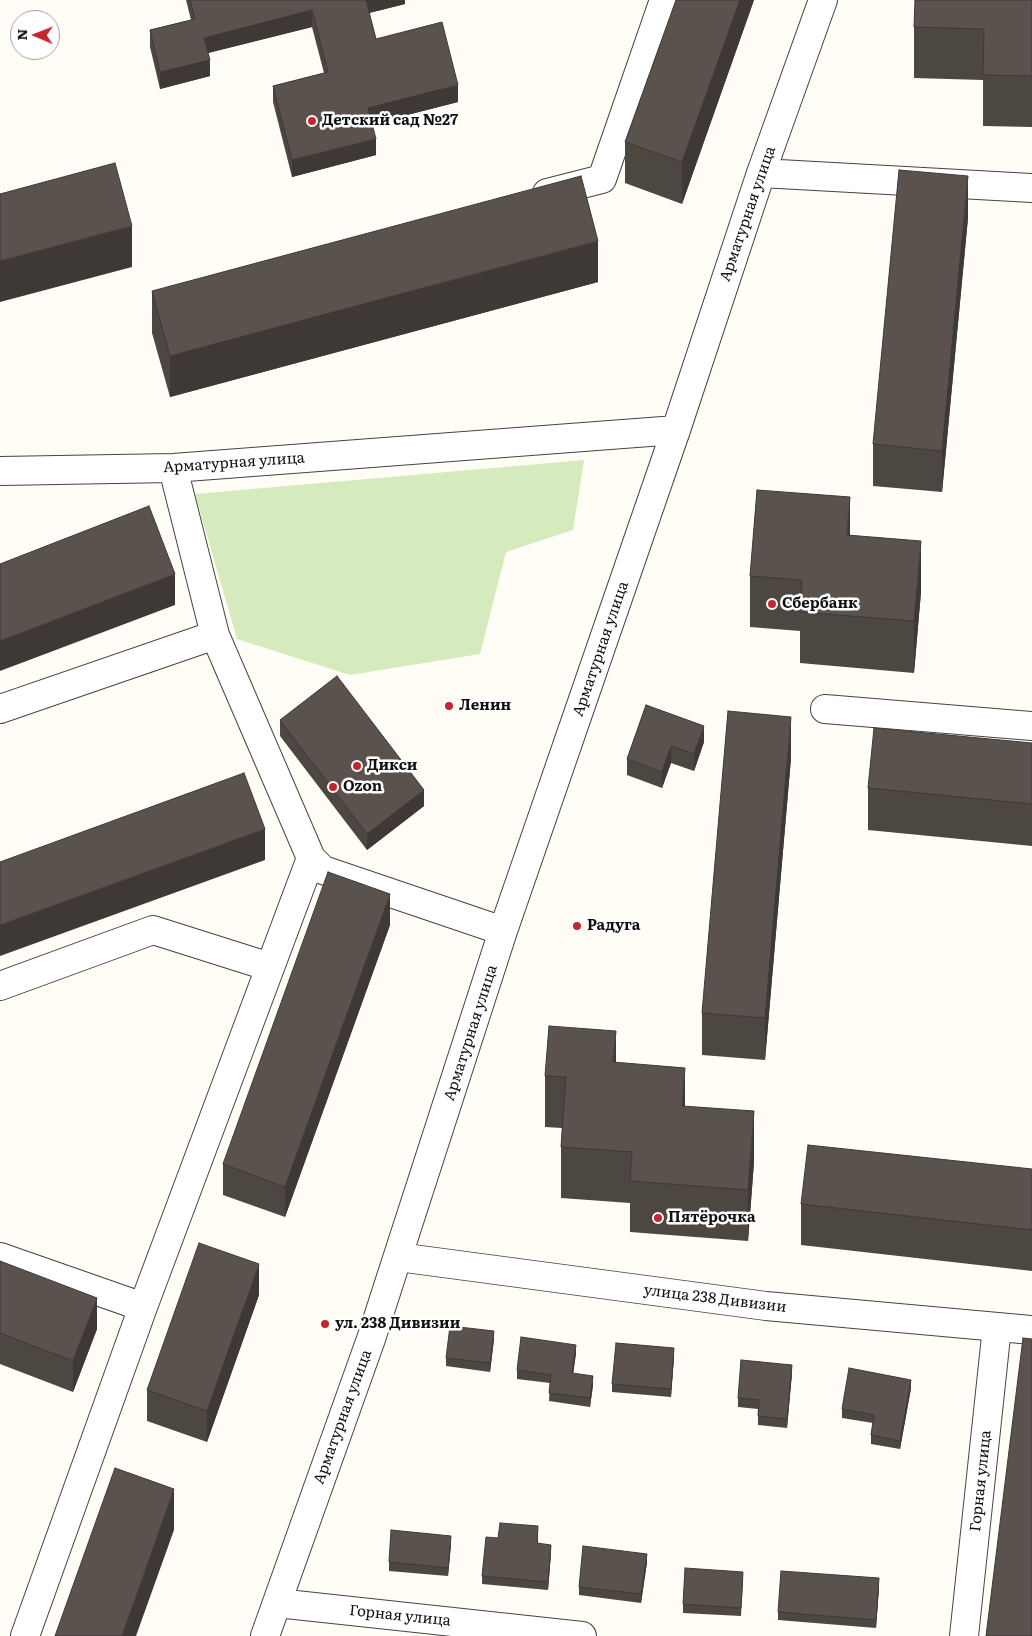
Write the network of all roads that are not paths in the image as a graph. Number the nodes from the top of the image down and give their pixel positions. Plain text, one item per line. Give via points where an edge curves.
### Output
1 (664, 0) edge
2 (823, 0) edge
3 (761, 173) junction
4 (1032, 188) edge
5 (526, 199) edge
6 (676, 430) junction
7 (173, 468) junction
8 (0, 471) edge
9 (215, 635) junction
10 (0, 709) edge
11 (825, 709) dead end
12 (1032, 726) edge
13 (311, 858) junction
14 (503, 932) junction
15 (270, 967) junction
16 (0, 986) edge
17 (398, 1256) junction
18 (0, 1258) edge
19 (143, 1307) junction
20 (997, 1327) junction
21 (1032, 1330) edge
22 (277, 1603) junction
23 (24, 1636) edge
24 (265, 1636) edge
25 (582, 1636) edge
26 (964, 1636) edge

1 - 5 street via 602,179
2 - 3 street, Арматурная улица
3 - 4 street
3 - 6 street, Арматурная улица
6 - 7 street, Арматурная улица
6 - 14 street, Арматурная улица
7 - 8 street, Арматурная улица
7 - 9 street
9 - 10 street
9 - 13 street
11 - 12 street
13 - 14 street via 323,870
13 - 15 street
14 - 17 street, Арматурная улица
15 - 16 street via 153,930
15 - 19 street
17 - 20 street, улица 238 Дивизии via 766,1306
17 - 22 street, Арматурная улица
18 - 19 street
19 - 23 street
20 - 21 street, улица 238 Дивизии
20 - 26 street, Горная улица
22 - 24 street, Арматурная улица
22 - 25 street, Горная улица

